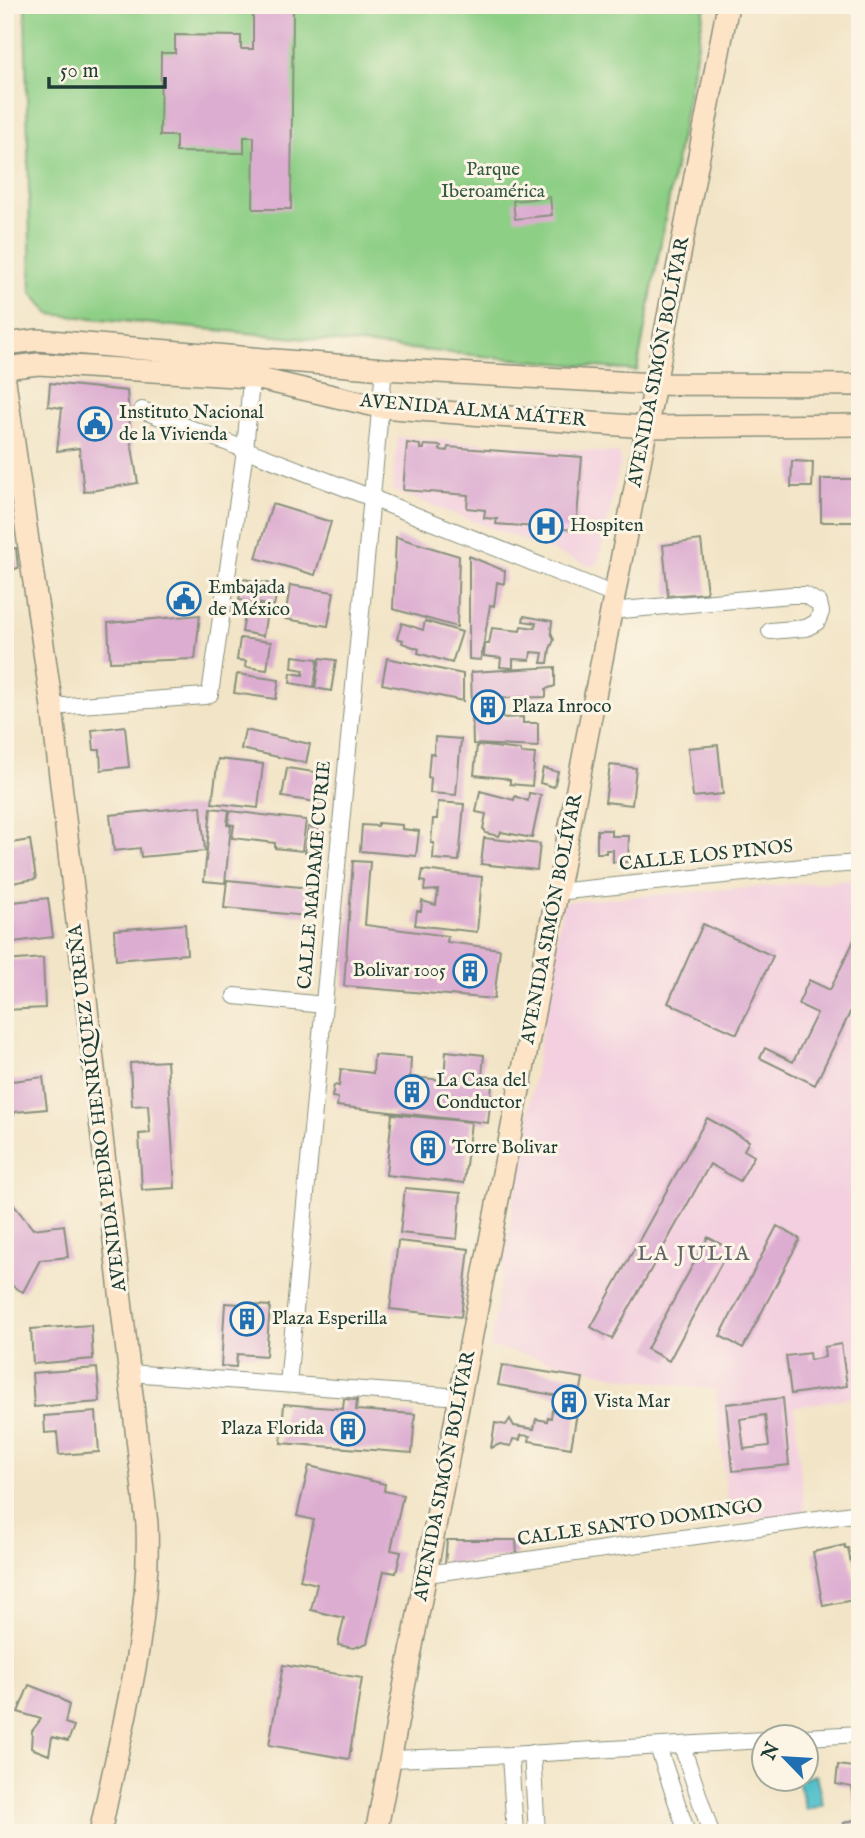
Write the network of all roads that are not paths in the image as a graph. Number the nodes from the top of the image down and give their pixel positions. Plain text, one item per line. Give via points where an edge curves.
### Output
1 (728, 5) edge
2 (5, 344) edge
3 (5, 368) edge
4 (252, 368) junction
5 (384, 369) junction
6 (5, 381) edge
7 (654, 384) junction
8 (860, 385) edge
9 (380, 407) junction
10 (142, 410) dead end
11 (860, 425) edge
12 (646, 427) junction
13 (245, 451) junction
14 (372, 498) junction
15 (612, 603) junction
16 (770, 631) dead end
17 (52, 706) junction
18 (860, 863) edge
19 (556, 892) junction
20 (235, 996) dead end
21 (324, 1004) junction
22 (129, 1373) junction
23 (288, 1384) junction
24 (461, 1397) junction
25 (860, 1513) edge
26 (427, 1574) junction
27 (860, 1734) edge
28 (820, 1736) edge
29 (750, 1741) edge
30 (682, 1746) junction
31 (657, 1747) junction
32 (532, 1753) junction
33 (510, 1755) junction
34 (390, 1759) junction
35 (100, 1833) edge
36 (376, 1833) edge
37 (515, 1833) edge
38 (537, 1833) edge
39 (687, 1833) edge
40 (711, 1833) edge

1 - 7 main road, AVENIDA SIMÓN BOLÍVAR
2 - 4 main road, AVENIDA ALMA MÁTER via 38,340
3 - 4 main road, AVENIDA ALMA MÁTER via 38,364
4 - 5 main road, AVENIDA ALMA MÁTER
4 - 9 main road, AVENIDA ALMA MÁTER
4 - 13 street
5 - 7 main road, AVENIDA ALMA MÁTER
5 - 9 street, CALLE MADAME CURIE
6 - 17 main road, AVENIDA PEDRO HENRÍQUEZ UREÑA
7 - 8 main road, AVENIDA ALMA MÁTER
7 - 12 main road, AVENIDA SIMÓN BOLÍVAR
9 - 12 main road, AVENIDA ALMA MÁTER
9 - 14 street, CALLE MADAME CURIE
10 - 13 street
11 - 12 main road, AVENIDA ALMA MÁTER
12 - 15 main road, AVENIDA SIMÓN BOLÍVAR
13 - 14 street
13 - 17 street via 210,694
14 - 15 street
14 - 21 street, CALLE MADAME CURIE
15 - 16 street via 791,595 819,603 817,622 806,628
15 - 19 main road, AVENIDA SIMÓN BOLÍVAR
17 - 22 main road, AVENIDA PEDRO HENRÍQUEZ UREÑA
18 - 19 street, CALLE LOS PINOS
19 - 24 main road, AVENIDA SIMÓN BOLÍVAR
20 - 21 street
21 - 23 street, CALLE MADAME CURIE
22 - 23 street
22 - 35 main road, AVENIDA PEDRO HENRÍQUEZ UREÑA via 148,1524 147,1580 144,1622
23 - 24 street
24 - 26 main road, AVENIDA SIMÓN BOLÍVAR
25 - 26 street, CALLE SANTO DOMINGO
26 - 34 main road, AVENIDA SIMÓN BOLÍVAR
27 - 28 street
29 - 30 street
30 - 31 street
30 - 40 street
31 - 32 street
31 - 39 street
32 - 33 street
32 - 38 street
33 - 34 street
33 - 37 street
34 - 36 main road, AVENIDA SIMÓN BOLÍVAR

